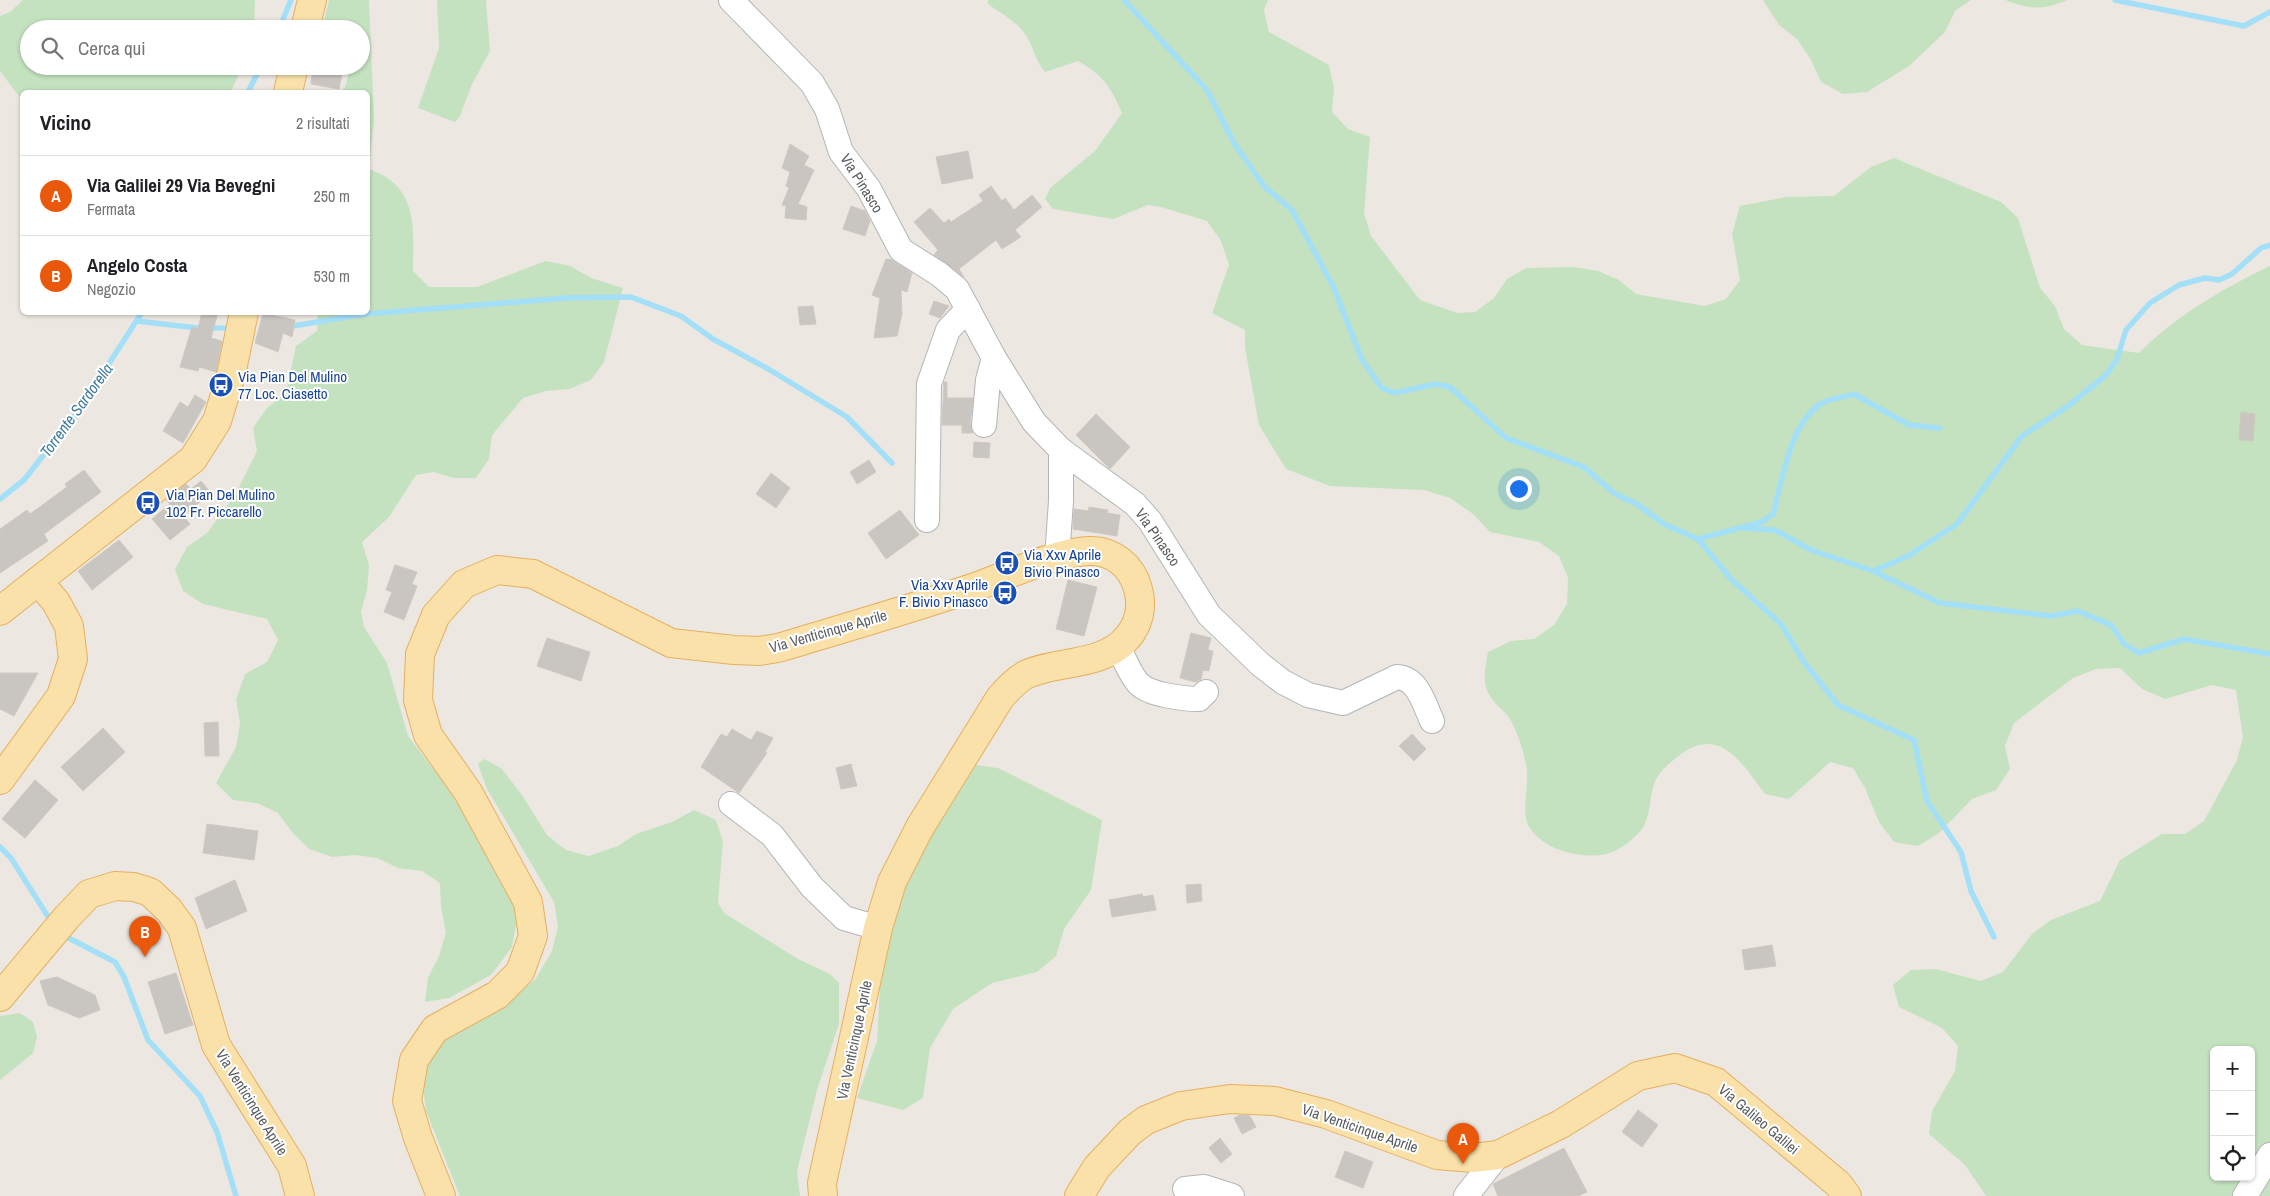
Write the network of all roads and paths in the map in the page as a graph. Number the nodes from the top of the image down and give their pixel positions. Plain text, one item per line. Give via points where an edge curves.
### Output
1 (730, 0) edge
2 (292, 75) edge
3 (288, 90) edge
4 (968, 309) junction
5 (243, 315) edge
6 (994, 358) junction
7 (984, 424) dead end
8 (1061, 450) junction
9 (927, 520) dead end
10 (1057, 558) junction
11 (38, 581) junction
12 (0, 611) edge
13 (1118, 646) junction
14 (1206, 692) dead end
15 (1432, 721) dead end
16 (0, 780) edge
17 (731, 804) dead end
18 (878, 928) junction
19 (0, 997) edge
20 (1498, 1155) junction
21 (2270, 1155) edge
22 (1184, 1189) dead end
23 (300, 1196) edge
24 (441, 1196) edge
25 (823, 1196) edge
26 (1079, 1196) edge
27 (1232, 1196) edge
28 (1466, 1196) edge
29 (1847, 1196) edge
30 (2245, 1196) edge

1 - 4 street, Via Pinasco via 812,83 827,109 841,152 869,189 901,250 957,289
2 - 3 main road
4 - 6 street, Via Pinasco
4 - 9 street via 948,330 930,384
5 - 11 main road via 217,421 193,459
6 - 7 street via 988,380
6 - 8 street, Via Pinasco via 1034,422
8 - 10 street
8 - 15 street, Via Pinasco via 1135,504 1150,521 1209,615 1283,682 1308,695 1342,703 1397,677 1404,677 1419,691
10 - 13 main road, Via Venticinque Aprile via 1089,551 1106,553 1122,561 1130,570 1136,580 1140,612 1135,626
10 - 24 main road, Via Venticinque Aprile via 966,590 759,651 671,643 533,574 497,570 464,584 436,615 420,654 418,700 428,735 468,792 528,902 533,936 520,972 497,995 434,1029 414,1060 408,1101 418,1138
11 - 12 main road
11 - 16 main road via 56,602 69,626 73,660 61,696
13 - 14 street via 1138,683 1148,690 1194,699 1199,699
13 - 18 main road, Via Venticinque Aprile via 1098,656 1026,675 1012,684 1000,698 920,827 892,882
17 - 18 street via 772,835 812,886 844,918
18 - 25 main road, Via Venticinque Aprile via 822,1183
19 - 23 main road, Via Venticinque Aprile via 89,894 115,886 150,892 182,928 216,1045 292,1166
20 - 26 main road, Via Venticinque Aprile via 1473,1158 1437,1155 1303,1107 1275,1101 1230,1099 1181,1106 1146,1120 1117,1144 1097,1167
20 - 28 street
20 - 29 main road, Via Galileo Galilei via 1561,1124 1638,1076 1675,1068 1716,1082 1838,1184
21 - 30 street
22 - 27 street via 1204,1187

